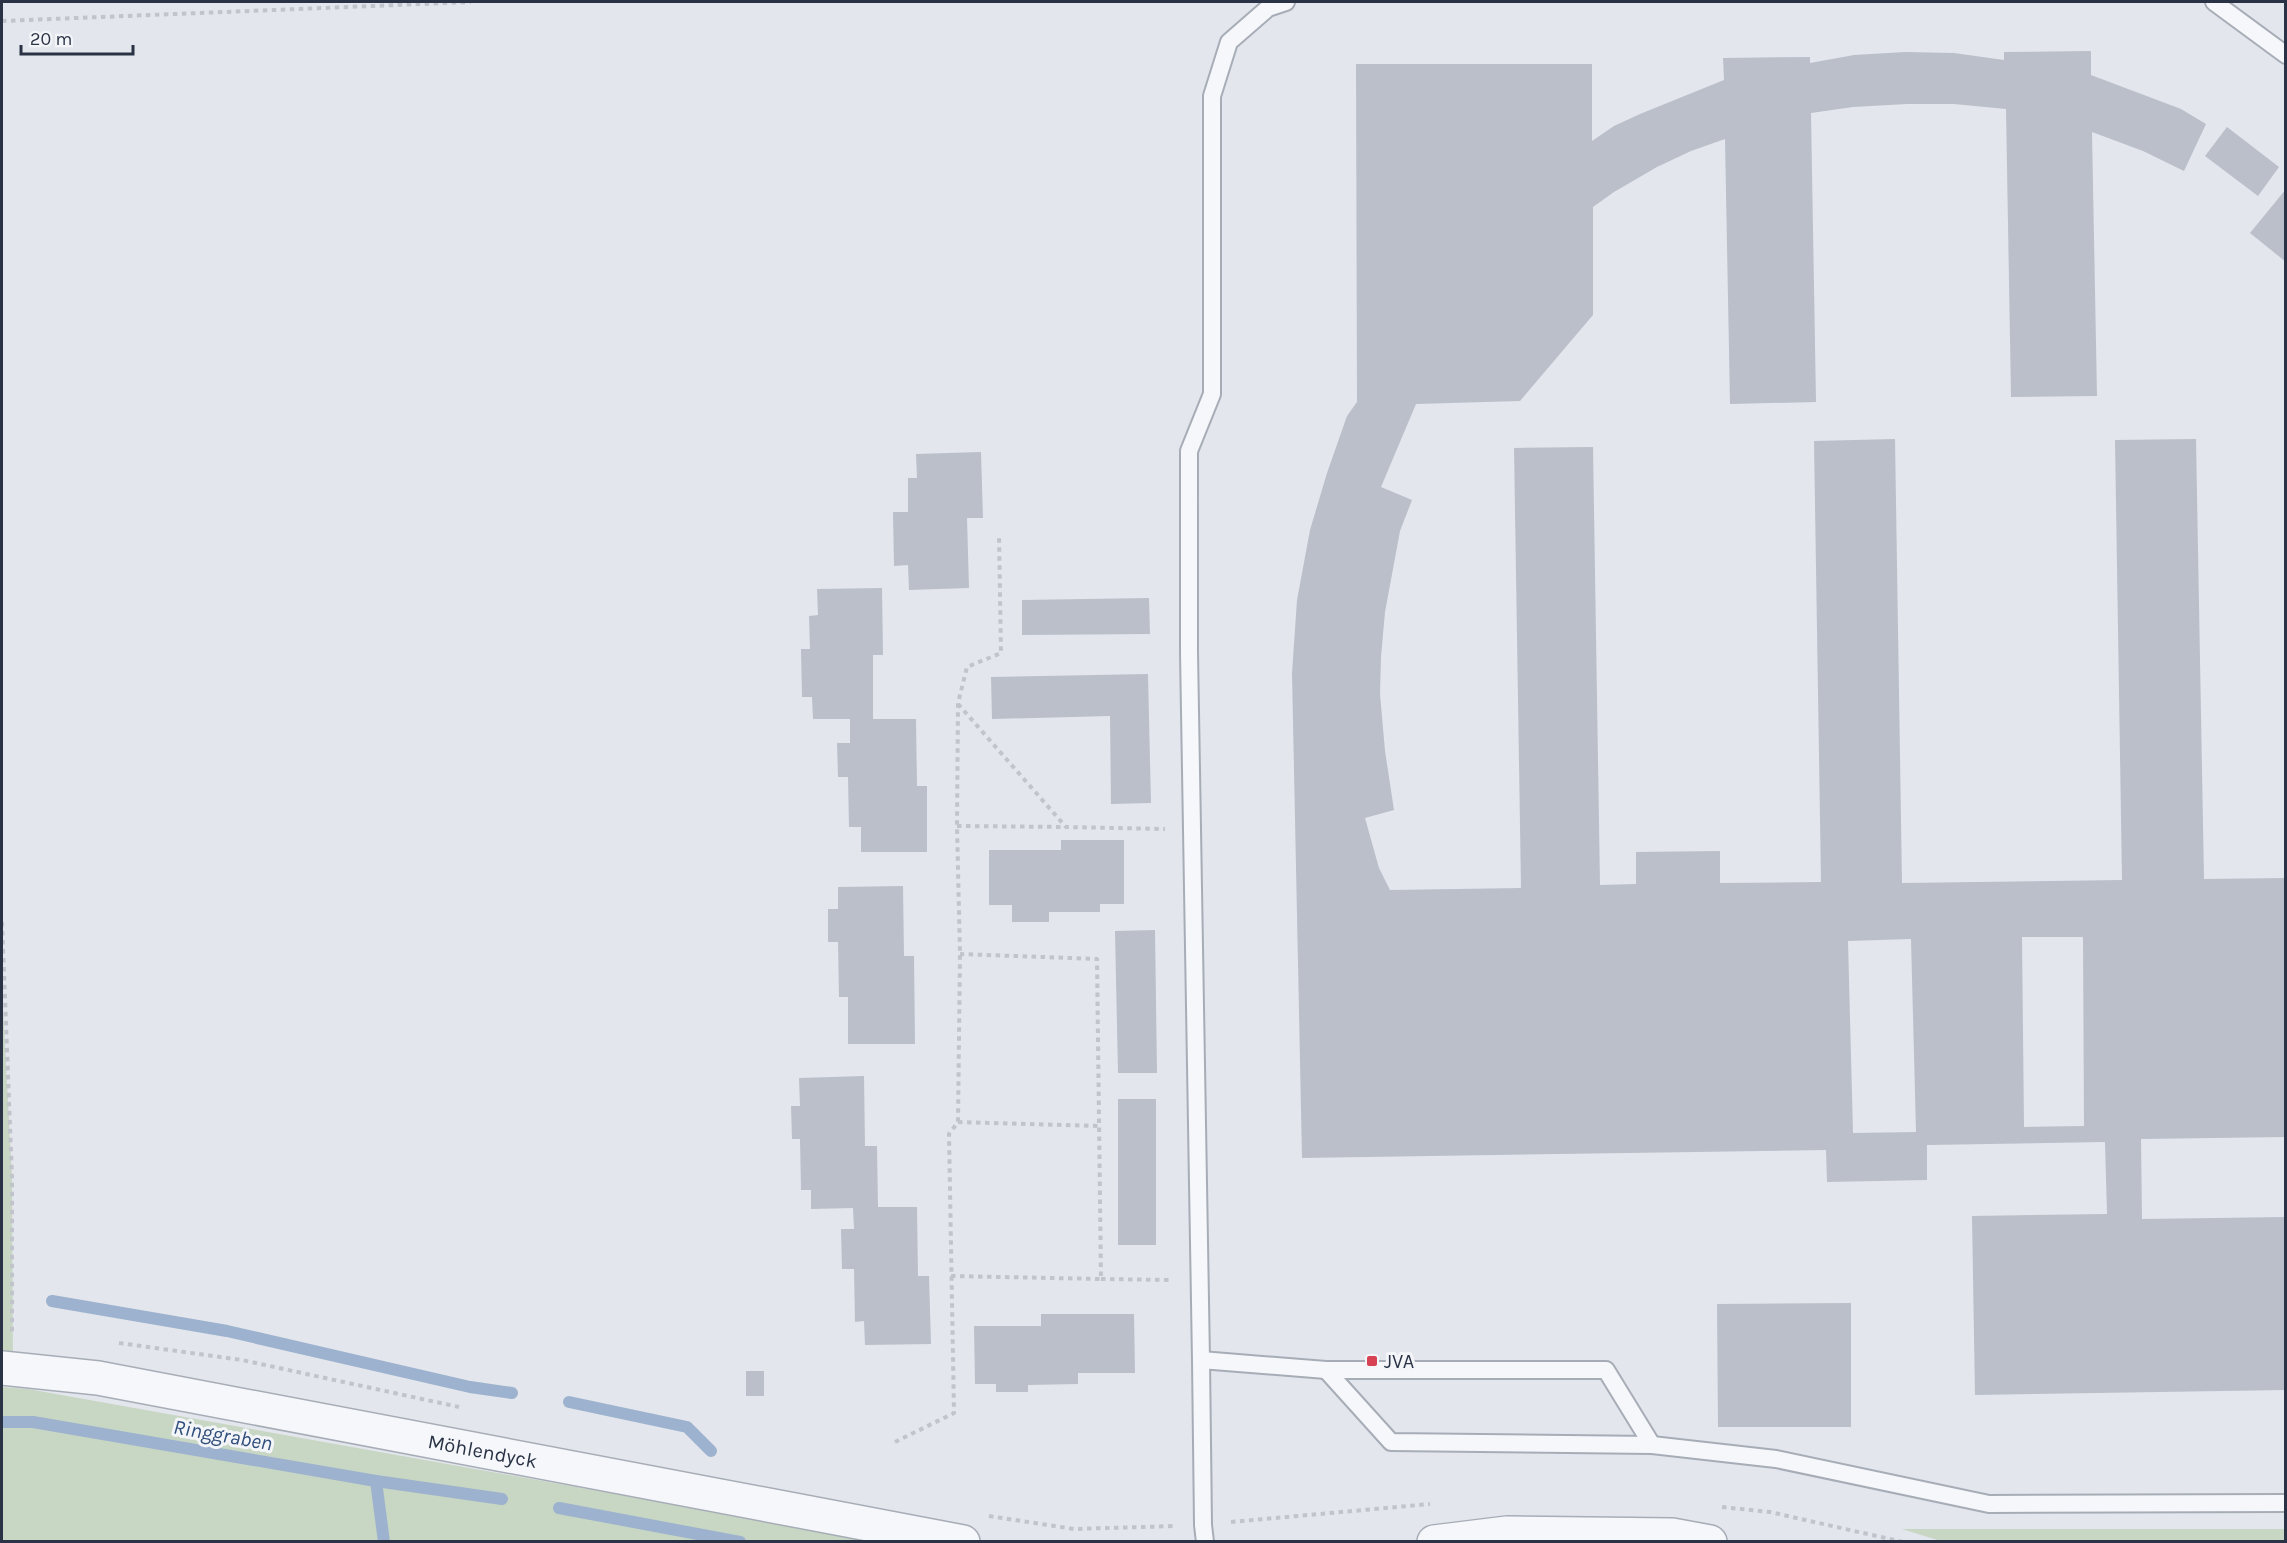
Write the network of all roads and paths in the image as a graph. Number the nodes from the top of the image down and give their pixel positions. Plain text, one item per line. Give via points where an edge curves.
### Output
1 (471, 2) edge
2 (1286, 2) edge
3 (2214, 2) edge
4 (2, 21) edge
5 (2286, 55) edge
6 (999, 535) dead end
7 (958, 703) junction
8 (957, 826) junction
9 (1066, 827) junction
10 (1193, 830) junction
11 (2, 922) edge
12 (960, 954) junction
13 (958, 1122) junction
14 (1101, 1126) junction
15 (951, 1276) junction
16 (1101, 1279) junction
17 (1200, 1281) junction
18 (12, 1334) dead end
19 (1201, 1360) junction
20 (2, 1368) edge
21 (1326, 1370) junction
22 (895, 1442) dead end
23 (1652, 1445) junction
24 (2286, 1503) edge
25 (963, 1542) edge
26 (1205, 1542) edge
27 (1434, 1542) edge
28 (1710, 1542) edge

1 - 4 path
2 - 10 lane via 1268,8 1229,42 1212,96 1212,394 1189,451
3 - 5 lane
6 - 7 path via 1001,653 967,667
7 - 8 path
7 - 9 path
8 - 9 path
8 - 12 path
9 - 10 path
10 - 17 lane
11 - 18 path via 12,1177
12 - 13 path
12 - 14 path via 1097,959
13 - 14 path
13 - 15 path via 949,1134
14 - 16 path
15 - 16 path
15 - 22 path via 954,1413
16 - 17 path
17 - 19 lane
19 - 21 lane
19 - 26 lane
20 - 25 street, Möhlendyck via 98,1378
21 - 23 lane via 1391,1442
21 - 23 lane via 1606,1370
23 - 24 lane via 1776,1459 1989,1504
27 - 28 street via 1519,1533 1672,1535

